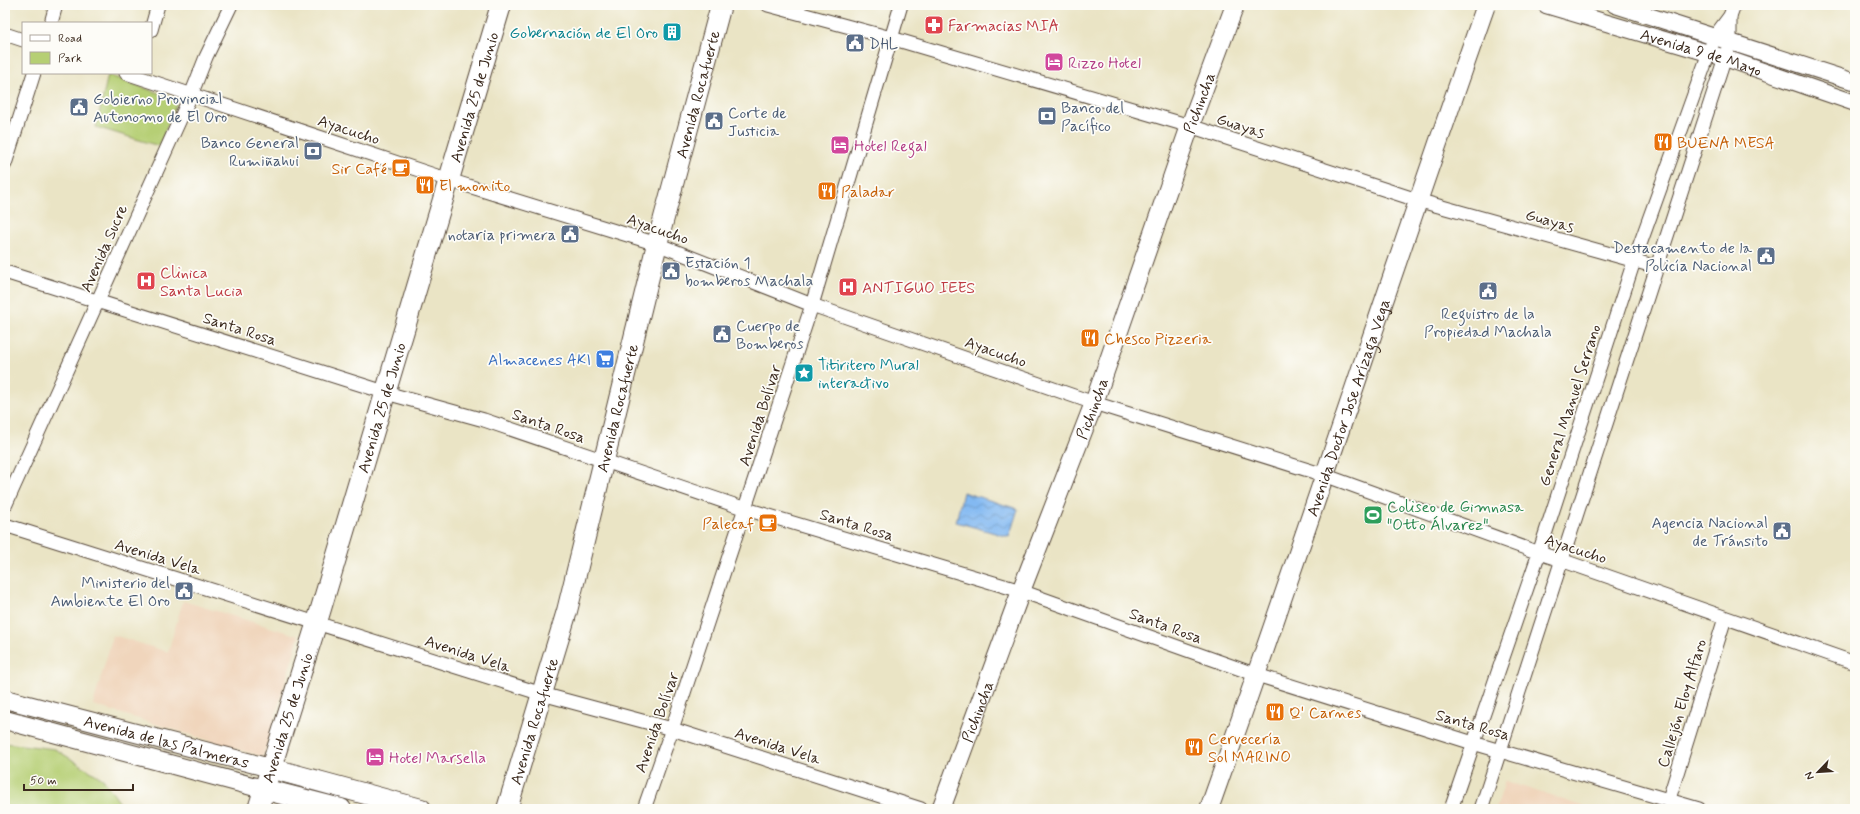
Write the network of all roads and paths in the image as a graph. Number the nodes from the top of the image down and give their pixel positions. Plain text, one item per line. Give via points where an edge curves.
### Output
1 (56, 5) edge
2 (158, 5) edge
3 (231, 5) edge
4 (502, 5) edge
5 (721, 5) edge
6 (768, 5) edge
7 (901, 5) edge
8 (1235, 5) edge
9 (1486, 5) edge
10 (1546, 5) edge
11 (1615, 5) edge
12 (1732, 11) edge
13 (51, 22) edge
14 (152, 26) edge
15 (5, 34) edge
16 (1715, 36) junction
17 (891, 38) junction
18 (22, 40) edge
19 (1730, 42) junction
20 (1709, 53) junction
21 (1725, 58) junction
22 (34, 74) edge
23 (134, 74) edge
24 (1855, 82) edge
25 (191, 95) junction
26 (1855, 103) edge
27 (1190, 126) junction
28 (5, 164) edge
29 (449, 180) junction
30 (1417, 200) junction
31 (657, 244) junction
32 (1634, 261) junction
33 (1657, 267) junction
34 (5, 272) edge
35 (98, 301) junction
36 (812, 305) junction
37 (384, 392) junction
38 (1094, 403) junction
39 (605, 462) junction
40 (1324, 475) junction
41 (5, 506) edge
42 (746, 508) junction
43 (5, 525) edge
44 (1539, 553) junction
45 (1561, 560) junction
46 (1021, 591) junction
47 (1725, 618) junction
48 (317, 622) junction
49 (1855, 663) edge
50 (1257, 675) junction
51 (542, 694) junction
52 (5, 699) edge
53 (5, 720) edge
54 (672, 730) junction
55 (1474, 743) junction
56 (1501, 750) junction
57 (270, 768) junction
58 (263, 789) junction
59 (1669, 799) junction
60 (258, 809) edge
61 (341, 809) edge
62 (421, 809) edge
63 (507, 809) edge
64 (644, 809) edge
65 (921, 809) edge
66 (941, 809) edge
67 (1209, 809) edge
68 (1451, 809) edge
69 (1481, 809) edge
70 (1699, 809) edge

1 - 13 street
2 - 14 street
3 - 25 street, Avenida Sucre
4 - 29 main road, Avenida 25 de Junio
5 - 31 main road, Avenida Rocafuerte
6 - 17 street, Guayas
7 - 17 street, Avenida Bolívar
8 - 27 main road, Pichincha
9 - 30 main road, Avenida Doctor Jose Arízaga Vega
10 - 20 street, Avenida 9 de Mayo
11 - 16 street, Avenida 9 de Mayo
12 - 16 street, General Manuel Serrano
12 - 19 street, General Manuel Serrano
15 - 18 street
16 - 19 street, Avenida 9 de Mayo
16 - 20 street, General Manuel Serrano
17 - 27 street, Guayas
17 - 36 street, Avenida Bolívar
19 - 21 street, General Manuel Serrano
19 - 24 street, Avenida 9 de Mayo
20 - 21 street, Avenida 9 de Mayo
20 - 32 street, General Manuel Serrano
21 - 26 street, Avenida 9 de Mayo
21 - 33 street, General Manuel Serrano
22 - 28 street
23 - 25 street, Ayacucho
25 - 29 street, Ayacucho
25 - 35 street, Avenida Sucre
27 - 30 street, Guayas
27 - 38 main road, Pichincha
29 - 31 street, Ayacucho
29 - 37 main road, Avenida 25 de Junio
30 - 32 street, Guayas
30 - 40 main road, Avenida Doctor Jose Arízaga Vega
31 - 36 street, Ayacucho
31 - 39 main road, Avenida Rocafuerte
32 - 33 street, Guayas
32 - 44 street, General Manuel Serrano
33 - 45 street, General Manuel Serrano
34 - 35 street, Santa Rosa
35 - 37 street, Santa Rosa
35 - 41 street, Avenida Sucre
36 - 38 street, Ayacucho
36 - 42 street, Avenida Bolívar
37 - 39 street, Santa Rosa via 484,420
37 - 48 main road, Avenida 25 de Junio
38 - 40 street, Ayacucho
38 - 46 main road, Pichincha
39 - 42 street, Santa Rosa
39 - 51 main road, Avenida Rocafuerte via 567,611
40 - 44 street, Ayacucho
40 - 50 main road, Avenida Doctor Jose Arízaga Vega
42 - 46 street, Santa Rosa
42 - 54 street, Avenida Bolívar
43 - 48 street, Avenida Vela
44 - 45 street, Ayacucho
44 - 55 street, General Manuel Serrano
45 - 47 street, Ayacucho
45 - 56 street, General Manuel Serrano
46 - 50 street, Santa Rosa
46 - 66 main road, Pichincha
47 - 49 street, Ayacucho
47 - 59 street, Callejón Eloy Alfaro
48 - 51 street, Avenida Vela
48 - 57 main road, Avenida 25 de Junio
50 - 55 street, Santa Rosa
50 - 67 main road, Avenida Doctor Jose Arízaga Vega
51 - 54 street, Avenida Vela
51 - 63 main road, Avenida Rocafuerte
52 - 57 main road, Avenida de las Palmeras
53 - 58 main road, Avenida de las Palmeras
54 - 64 street, Avenida Bolívar
54 - 65 street, Avenida Vela
55 - 56 street, Santa Rosa
55 - 68 street, General Manuel Serrano
56 - 59 street, Santa Rosa
56 - 69 street, General Manuel Serrano
57 - 58 main road, Avenida 25 de Junio
57 - 62 main road, Avenida de las Palmeras
58 - 60 main road, Avenida 25 de Junio
58 - 61 main road, Avenida de las Palmeras
59 - 70 street, Santa Rosa

